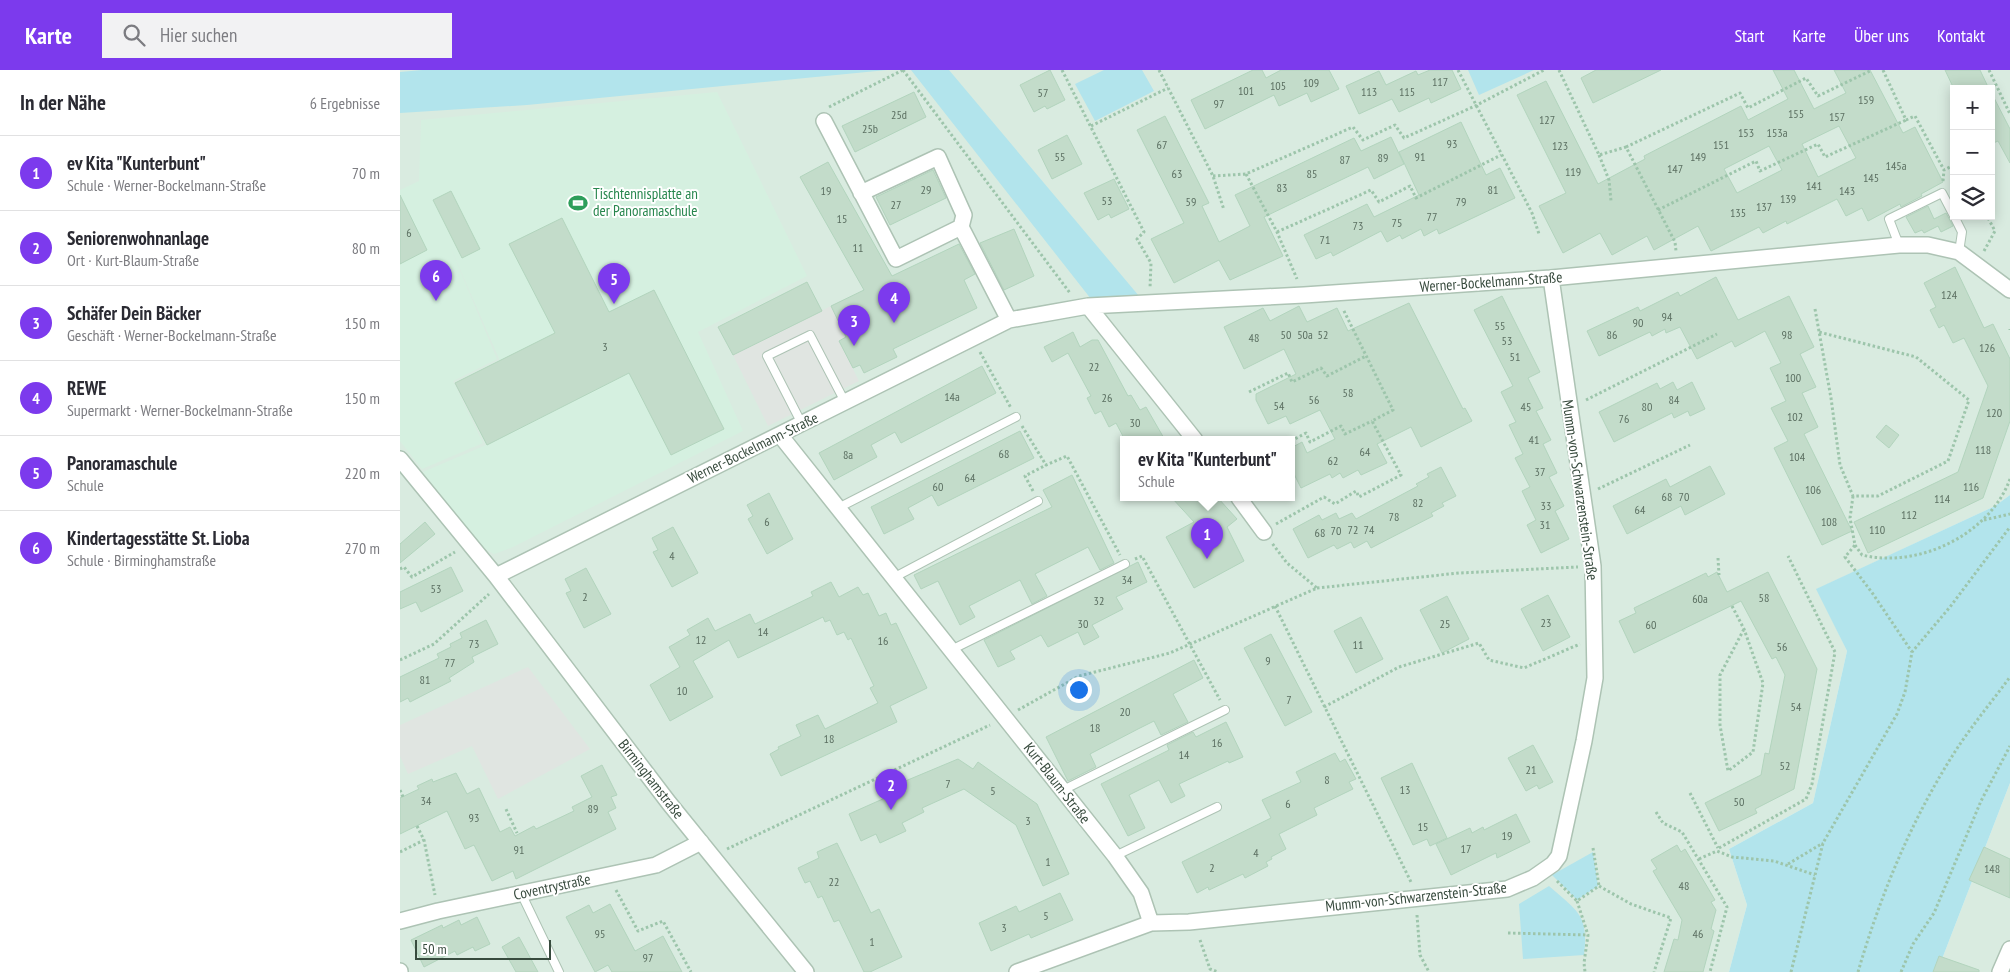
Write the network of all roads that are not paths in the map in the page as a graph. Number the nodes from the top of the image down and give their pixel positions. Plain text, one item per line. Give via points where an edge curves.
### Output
1 (824, 121) road end
2 (861, 193) junction
3 (1950, 208) edge
4 (1956, 220) edge
5 (961, 227) junction
6 (1899, 245) junction
7 (1959, 252) junction
8 (1551, 278) junction
9 (2010, 290) edge
10 (1084, 307) junction
11 (1009, 320) junction
12 (845, 402) junction
13 (1016, 417) road end
14 (802, 424) junction
15 (780, 435) junction
16 (1192, 436) edge
17 (400, 459) edge
18 (1038, 501) road end
19 (1240, 501) edge
20 (838, 508) junction
21 (1264, 532) road end
22 (1125, 564) road end
23 (893, 578) junction
24 (498, 580) junction
25 (953, 649) junction
26 (1225, 710) road end
27 (1063, 790) junction
28 (1217, 807) dead end
29 (701, 842) junction
30 (1115, 856) junction
31 (521, 894) junction
32 (400, 921) edge
33 (1150, 923) junction
34 (2010, 949) edge
35 (559, 972) edge
36 (806, 972) edge
37 (1017, 972) edge
38 (2000, 972) edge

1 - 2 street
2 - 5 street via 896,259
2 - 5 street via 938,156 964,215
3 - 6 lane via 1942,193 1889,218
4 - 7 lane via 1962,232
5 - 11 street
6 - 7 street, Werner-Bockelmann-Straße via 1928,245
6 - 8 street, Werner-Bockelmann-Straße
7 - 9 street, Werner-Bockelmann-Straße
8 - 10 street, Werner-Bockelmann-Straße
8 - 33 street, Mumm-von-Schwarzenstein-Straße via 1593,566 1595,678 1559,856 1546,870 1507,889 1189,922
10 - 11 street, Werner-Bockelmann-Straße
10 - 16 street
11 - 12 street, Werner-Bockelmann-Straße
12 - 14 street, Werner-Bockelmann-Straße
12 - 14 lane via 810,334 767,356
13 - 20 lane
14 - 15 street, Werner-Bockelmann-Straße
15 - 20 street, Kurt-Blaum-Straße
15 - 24 street, Werner-Bockelmann-Straße
17 - 24 street, Birminghamstraße
18 - 23 lane
19 - 21 street
20 - 23 street, Kurt-Blaum-Straße
22 - 25 lane
23 - 25 street, Kurt-Blaum-Straße
24 - 29 street, Birminghamstraße
25 - 27 street, Kurt-Blaum-Straße
26 - 27 lane
27 - 30 street, Kurt-Blaum-Straße
28 - 30 lane
29 - 31 street, Coventrystraße via 656,865
29 - 36 street, Birminghamstraße
30 - 33 street, Kurt-Blaum-Straße via 1141,893
31 - 32 street, Coventrystraße
31 - 35 lane
33 - 37 street, Mumm-von-Schwarzenstein-Straße
34 - 38 street

